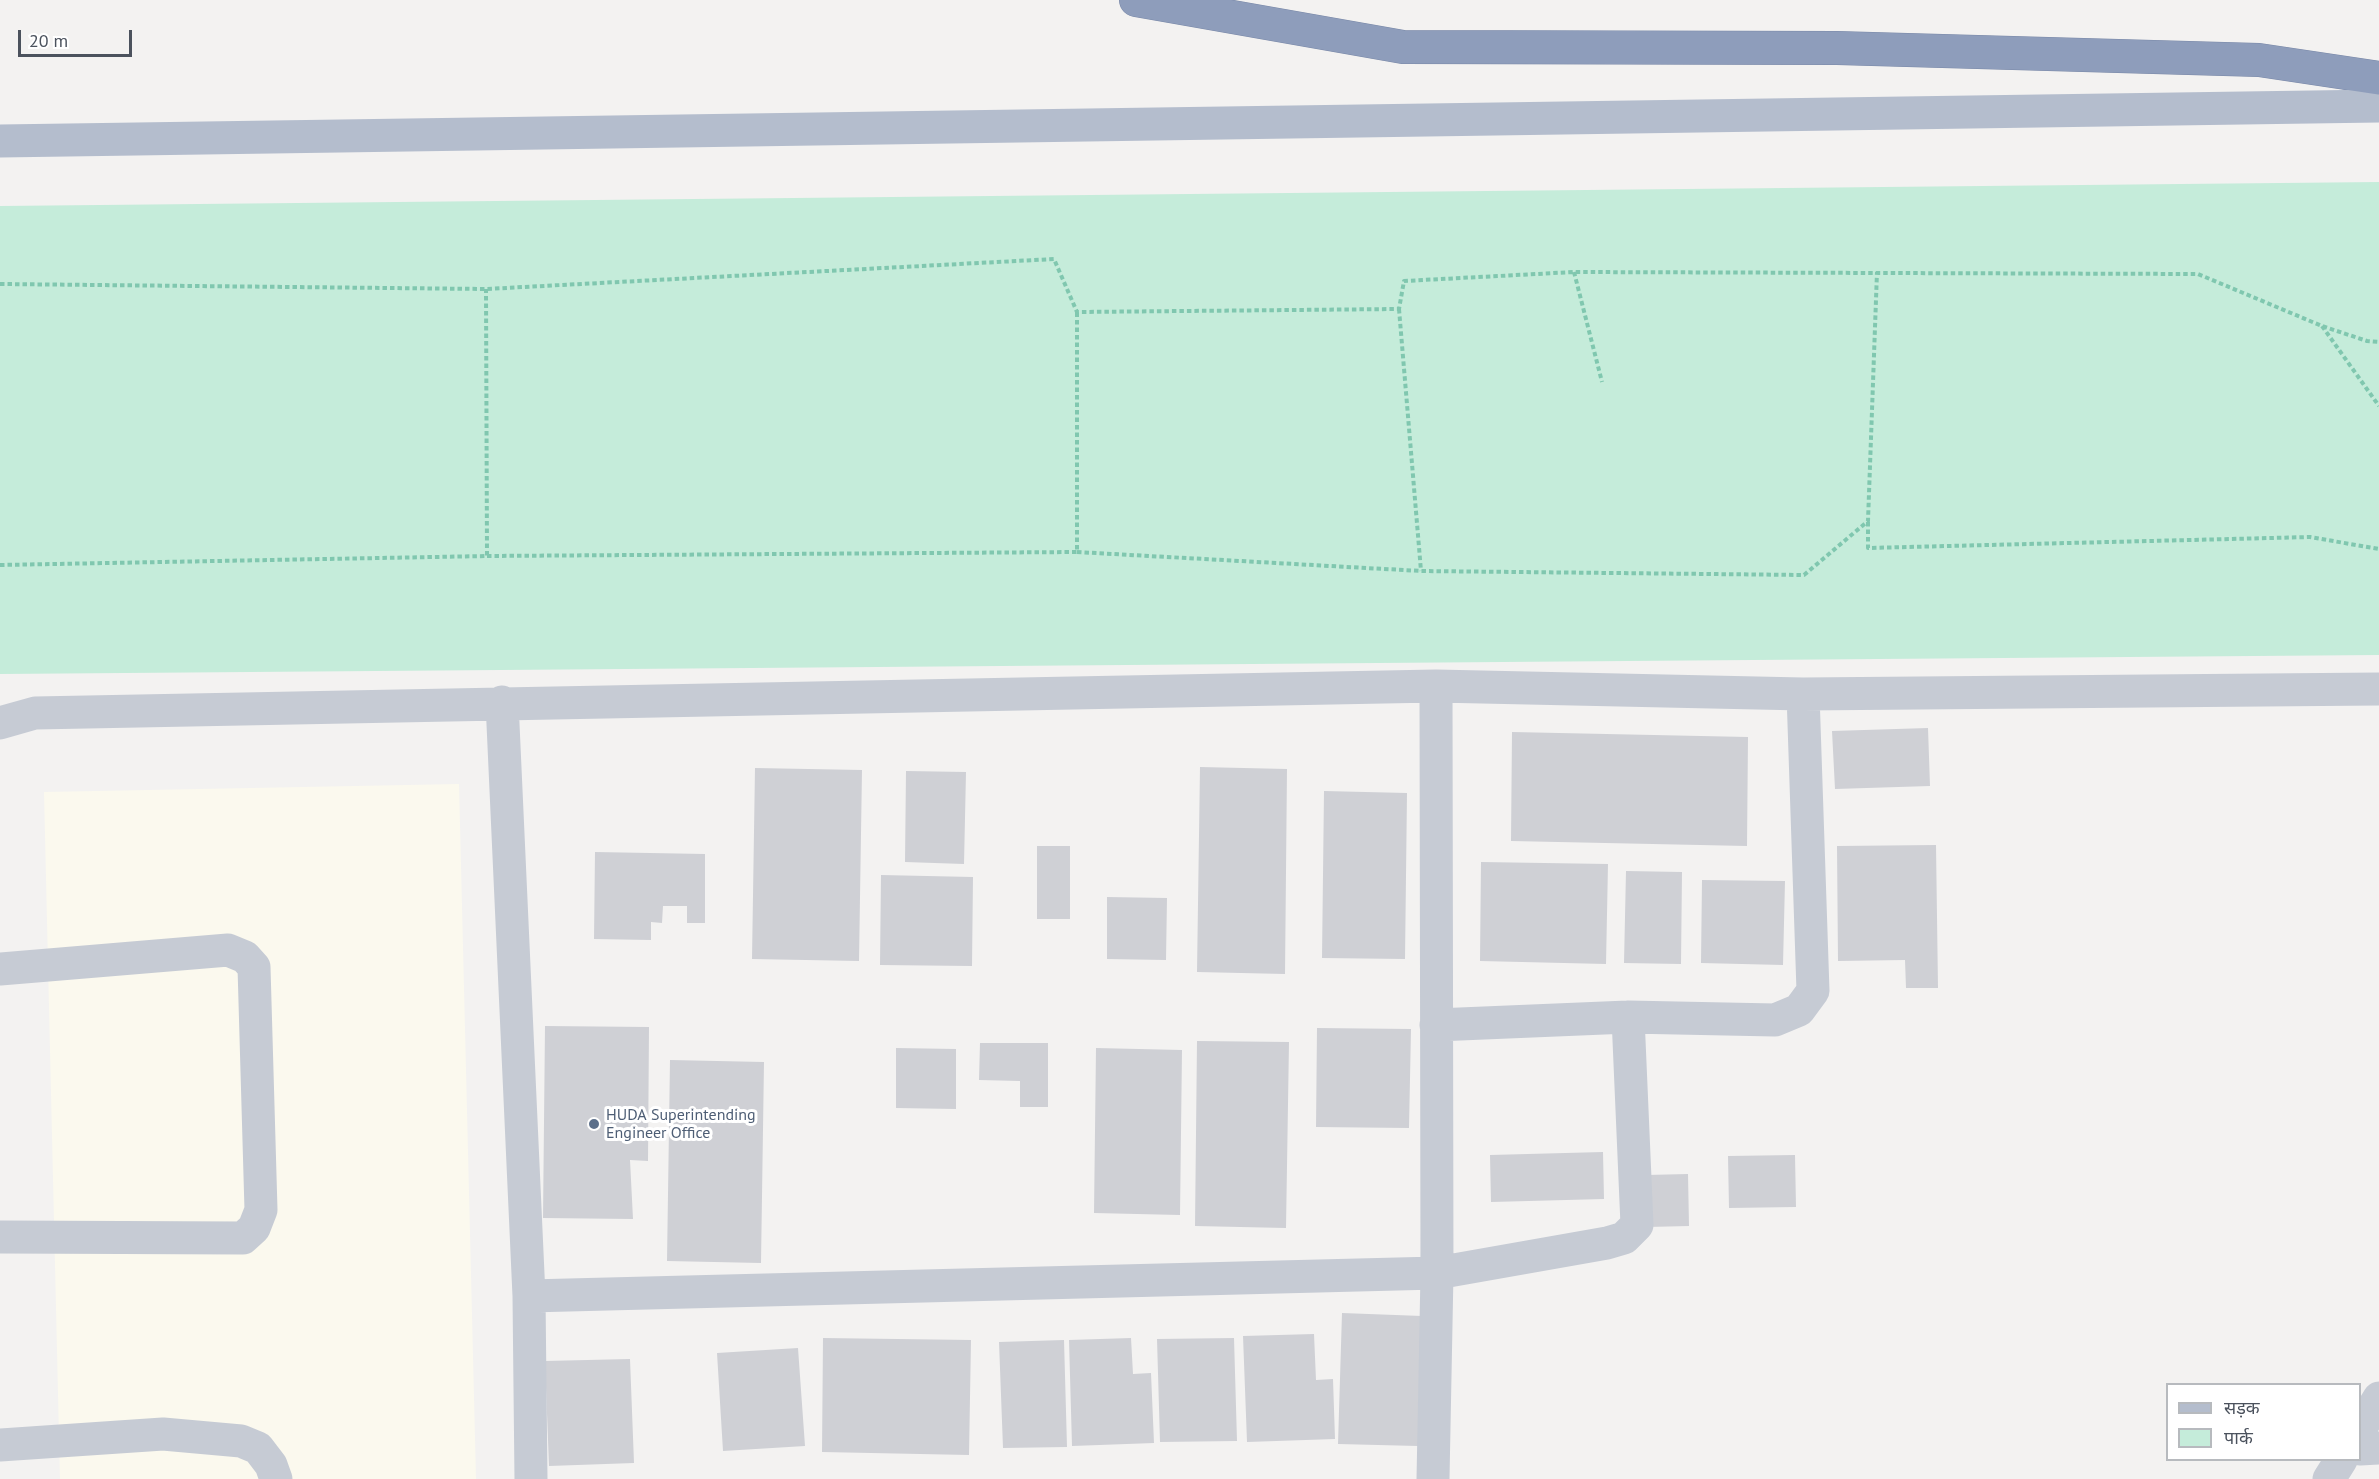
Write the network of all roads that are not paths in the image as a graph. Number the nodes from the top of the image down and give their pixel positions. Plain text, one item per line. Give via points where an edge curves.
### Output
1 (1136, 0) edge
2 (2379, 78) edge
3 (2379, 106) edge
4 (0, 141) edge
5 (1436, 686) junction
6 (2379, 689) edge
7 (1803, 694) junction
8 (502, 702) junction
9 (0, 723) edge
10 (0, 969) edge
11 (1628, 1017) junction
12 (1436, 1025) junction
13 (0, 1237) edge
14 (1437, 1273) junction
15 (529, 1296) junction
16 (2379, 1398) edge
17 (2361, 1427) edge
18 (0, 1445) edge
19 (2379, 1448) edge
20 (2361, 1449) edge
21 (2340, 1461) edge
22 (276, 1479) edge
23 (531, 1479) edge
24 (1433, 1479) edge
25 (2329, 1479) edge

1 - 2 highway via 1403,47 1837,48 2259,60
3 - 4 main road
5 - 7 street
5 - 8 street
5 - 12 street
6 - 7 street
7 - 11 street via 1813,992 1799,1010 1775,1020
8 - 9 street via 35,712
8 - 15 street
10 - 13 street via 228,950 245,957 254,967 261,1210 254,1228 243,1238
11 - 12 street
11 - 14 street via 1636,1225 1624,1238 1607,1243
12 - 14 street
14 - 15 street
14 - 24 street
15 - 23 street
16 - 17 street
18 - 22 street via 164,1434 241,1441 258,1448
19 - 20 street
21 - 25 street

